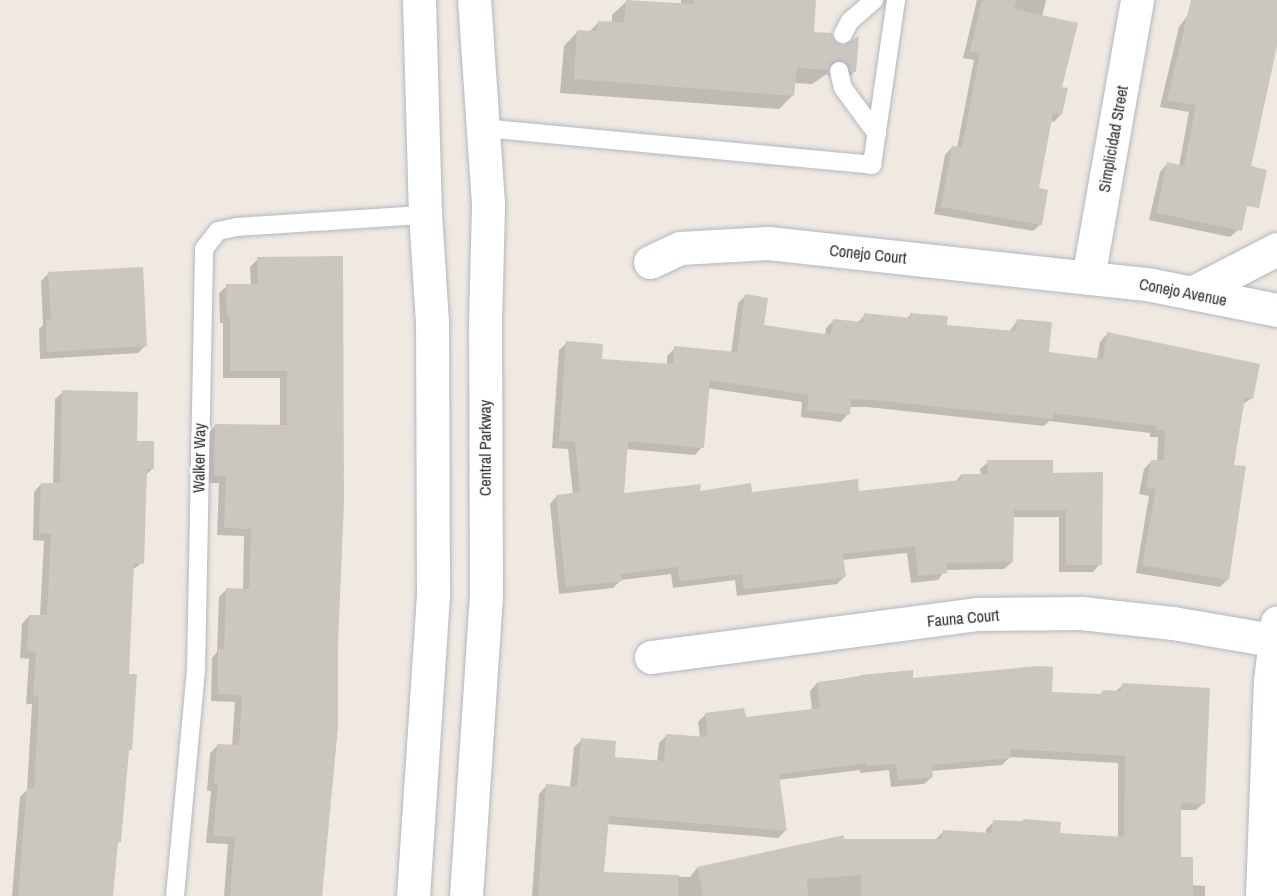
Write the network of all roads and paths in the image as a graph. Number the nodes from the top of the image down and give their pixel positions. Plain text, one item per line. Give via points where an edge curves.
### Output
1 (419, 0) edge
2 (474, 0) edge
3 (874, 0) edge
4 (896, 0) edge
5 (1137, 0) edge
6 (843, 34) dead end
7 (839, 71) dead end
8 (483, 128) junction
9 (877, 134) junction
10 (425, 214) junction
11 (1277, 249) edge
12 (650, 262) dead end
13 (1088, 278) junction
14 (1192, 293) junction
15 (1277, 310) edge
16 (1276, 635) edge
17 (651, 657) dead end
18 (175, 896) edge
19 (413, 896) edge
20 (466, 896) edge
21 (1262, 896) edge

1 - 10 street
2 - 8 street, Central Parkway
3 - 6 lane via 850,21
4 - 9 lane
5 - 13 street, Simplicidad Street
7 - 9 lane via 843,88
8 - 9 lane via 872,165
8 - 20 street, Central Parkway via 488,204 486,597
10 - 18 lane, Walker Way via 237,227 218,231 204,249 196,670
10 - 19 street via 432,322 433,596
11 - 14 street
12 - 13 street, Conejo Court via 680,248 768,243
13 - 14 street, Conejo Avenue
14 - 15 street, Conejo Avenue
16 - 17 street, Fauna Court via 1081,614 976,614
16 - 21 street via 1270,681

